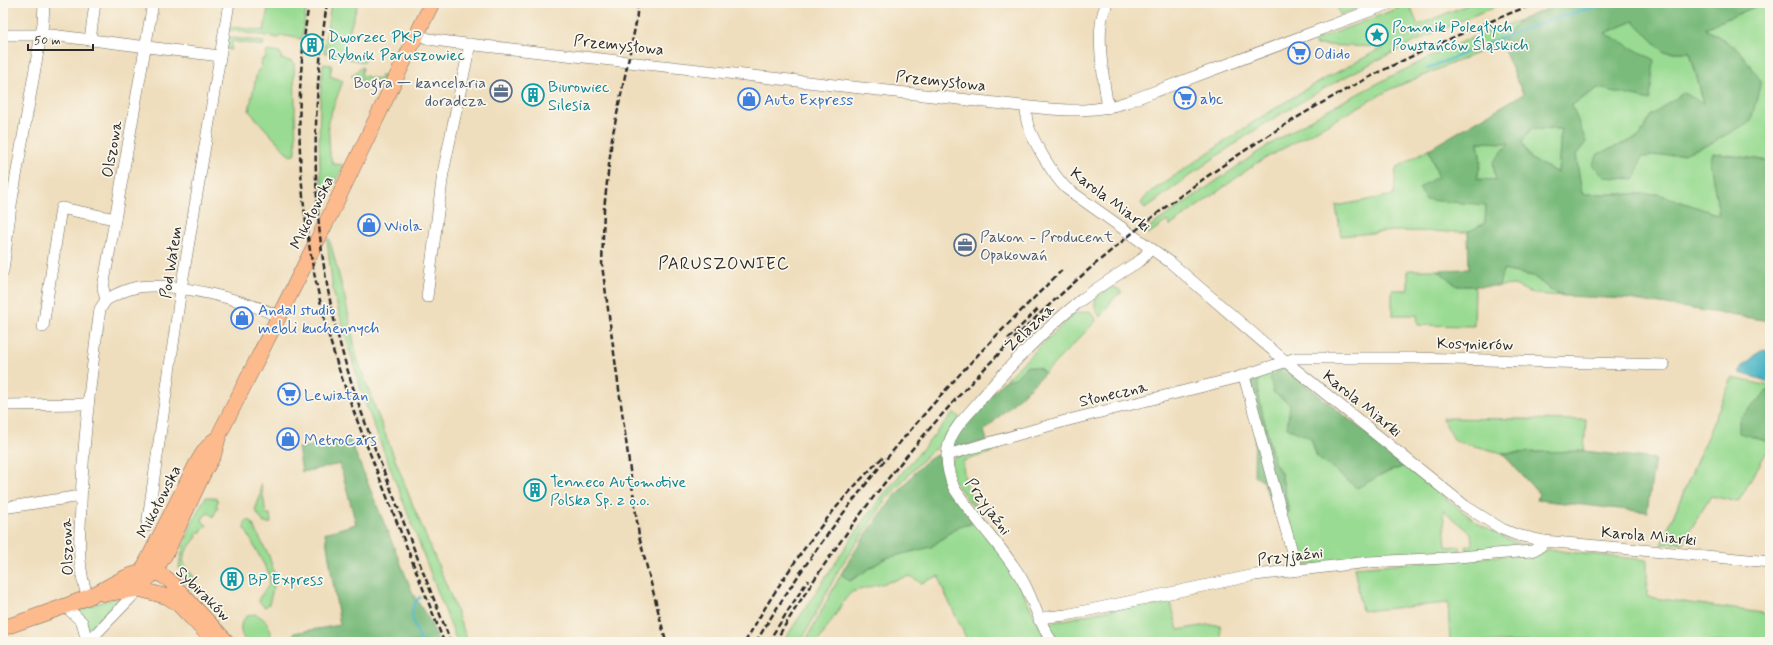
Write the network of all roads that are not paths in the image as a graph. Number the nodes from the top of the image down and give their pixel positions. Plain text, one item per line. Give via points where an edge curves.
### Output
1 (44, 3) edge
2 (95, 3) edge
3 (153, 3) edge
4 (229, 3) edge
5 (432, 3) edge
6 (1391, 3) edge
7 (1106, 6) dead end
8 (417, 34) junction
9 (3, 35) edge
10 (40, 36) junction
11 (90, 40) junction
12 (470, 44) junction
13 (146, 47) junction
14 (220, 56) junction
15 (1026, 107) junction
16 (1108, 108) junction
17 (8, 198) edge
18 (114, 219) junction
19 (1149, 247) junction
20 (3, 271) edge
21 (181, 289) junction
22 (427, 297) dead end
23 (106, 300) junction
24 (279, 317) junction
25 (43, 327) dead end
26 (1285, 361) junction
27 (1664, 365) dead end
28 (1244, 376) junction
29 (88, 404) junction
30 (3, 405) edge
31 (948, 451) junction
32 (81, 496) junction
33 (3, 508) edge
34 (147, 526) dead end
35 (1544, 541) junction
36 (1770, 562) edge
37 (1297, 570) junction
38 (147, 573) junction
39 (139, 589) junction
40 (88, 597) junction
41 (65, 606) junction
42 (1039, 620) junction
43 (3, 628) edge
44 (87, 642) edge
45 (216, 642) edge
46 (227, 642) edge
47 (1052, 642) edge

1 - 10 street
2 - 11 street
3 - 13 street, Olszowa
4 - 14 street, Pod Wałem
5 - 8 main road, Mikołowska
6 - 16 street, Przemysłowa
7 - 16 street via 1101,14 1101,66
8 - 12 street, Przemysłowa via 431,40
8 - 24 main road, Mikołowska
9 - 10 street
10 - 11 street
10 - 17 street
11 - 13 street
12 - 15 street, Przemysłowa
12 - 22 street via 443,173
13 - 14 street
13 - 18 street, Olszowa
14 - 21 street, Pod Wałem
15 - 16 street, Przemysłowa via 1074,111
15 - 19 street, Karola Miarki via 1029,127 1062,183 1076,196
17 - 20 street
18 - 23 street, Olszowa via 103,288
18 - 25 street via 61,208
19 - 26 street, Karola Miarki via 1187,276
19 - 31 street, Żelazna via 1141,260 1080,301 996,382 958,426 952,435
21 - 23 street via 139,287
21 - 24 street via 209,294
21 - 34 street, Pod Wałem
23 - 29 street, Olszowa via 100,309
24 - 38 main road, Mikołowska via 219,435 214,454 166,553
26 - 27 street, Kosynierów via 1296,358 1414,358
26 - 28 street, Słoneczna
26 - 35 street, Karola Miarki via 1476,514 1509,532
28 - 31 street, Słoneczna
28 - 37 street
29 - 30 street
29 - 32 street, Olszowa
31 - 42 street, Przyjaźni via 950,478 954,488 1020,575
32 - 33 street, Olszowa
32 - 40 street, Olszowa via 79,542 82,581
35 - 36 street, Karola Miarki
35 - 37 street, Przyjaźni via 1532,551 1369,562
37 - 42 street, Przyjaźni via 1238,578
38 - 39 main road, Mikołowska
38 - 40 main road via 111,585
38 - 46 main road, Sybiraków via 164,576
39 - 40 main road
39 - 44 street
39 - 45 main road, Sybiraków via 172,600
40 - 41 main road
41 - 43 main road
41 - 44 street via 82,622
42 - 47 street, Przyjaźni

